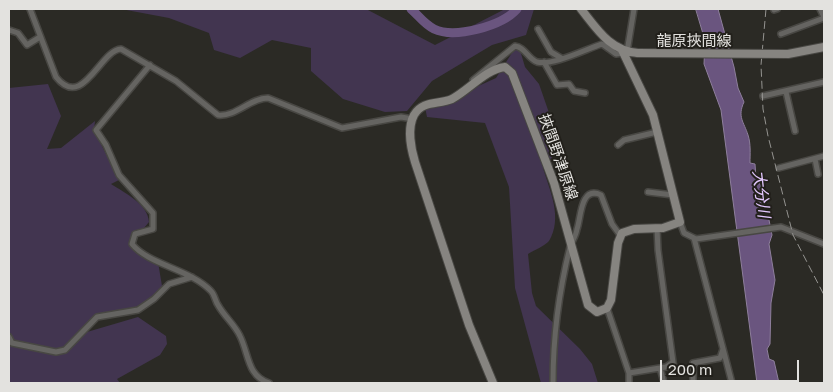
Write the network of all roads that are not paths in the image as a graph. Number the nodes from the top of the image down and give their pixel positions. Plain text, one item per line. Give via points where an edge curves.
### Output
1 (30, 9) edge
2 (581, 9) edge
3 (634, 9) edge
4 (820, 9) edge
5 (824, 18) edge
6 (538, 29) dead end
7 (9, 30) edge
8 (781, 34) dead end
9 (40, 37) junction
10 (824, 46) edge
11 (624, 52) junction
12 (561, 58) junction
13 (544, 62) junction
14 (150, 65) junction
15 (824, 82) edge
16 (786, 92) junction
17 (585, 93) dead end
18 (763, 96) dead end
19 (454, 97) junction
20 (413, 119) junction
21 (795, 131) dead end
22 (658, 132) junction
23 (618, 145) dead end
24 (824, 156) edge
25 (815, 159) junction
26 (779, 168) dead end
27 (818, 174) dead end
28 (648, 192) dead end
29 (673, 195) junction
30 (680, 222) junction
31 (657, 228) junction
32 (620, 235) junction
33 (694, 238) junction
34 (571, 244) junction
35 (824, 244) edge
36 (192, 277) junction
37 (607, 308) junction
38 (9, 337) edge
39 (724, 349) junction
40 (673, 362) junction
41 (660, 368) junction
42 (629, 373) junction
43 (675, 373) dead end
44 (269, 383) edge
45 (493, 383) edge
46 (553, 383) edge
47 (629, 383) edge
48 (664, 383) edge
49 (693, 383) edge
50 (732, 383) edge

1 - 9 street
2 - 11 main road via 606,39
3 - 11 street
4 - 5 street
5 - 8 street
6 - 12 street via 552,53
7 - 9 street via 18,33 27,45
9 - 14 street via 56,77 67,85 84,83 116,50 126,51
10 - 11 main road, 龍原挾間線, bridge via 788,54
11 - 12 street via 616,54 602,44
11 - 22 main road
12 - 13 street
13 - 17 street via 557,85 569,84 574,91
13 - 19 street via 534,61 519,47 512,47
14 - 20 street via 219,115 268,98 342,128 401,117
14 - 36 street via 96,132 106,145 120,178 153,213 153,229 135,234 133,245 148,256
15 - 16 street
16 - 18 street
16 - 21 street
19 - 20 main road, 挾間野津原線 via 424,104
19 - 34 main road, 挾間野津原線 via 498,69 505,67 512,73 548,166
20 - 45 main road via 411,141 415,162 469,325
22 - 23 street via 624,140
22 - 29 main road
24 - 25 street
25 - 26 street
25 - 27 street
28 - 29 street
29 - 30 main road
30 - 31 main road
30 - 33 street via 684,233
31 - 32 main road via 631,230
31 - 40 street
32 - 34 street via 612,224 605,201 599,194 594,194 582,204
32 - 37 main road
33 - 35 street via 774,227 790,229
33 - 39 street
34 - 37 main road, 挾間野津原線 via 588,305 597,312
34 - 46 street via 562,285
36 - 38 street via 169,284 138,310 97,317 65,350 36,349 12,343
36 - 44 street via 212,292 241,338 254,374
37 - 42 street
39 - 49 street via 720,358 693,363
39 - 50 street
40 - 41 street
40 - 43 street
41 - 42 street
41 - 48 street
42 - 47 street

